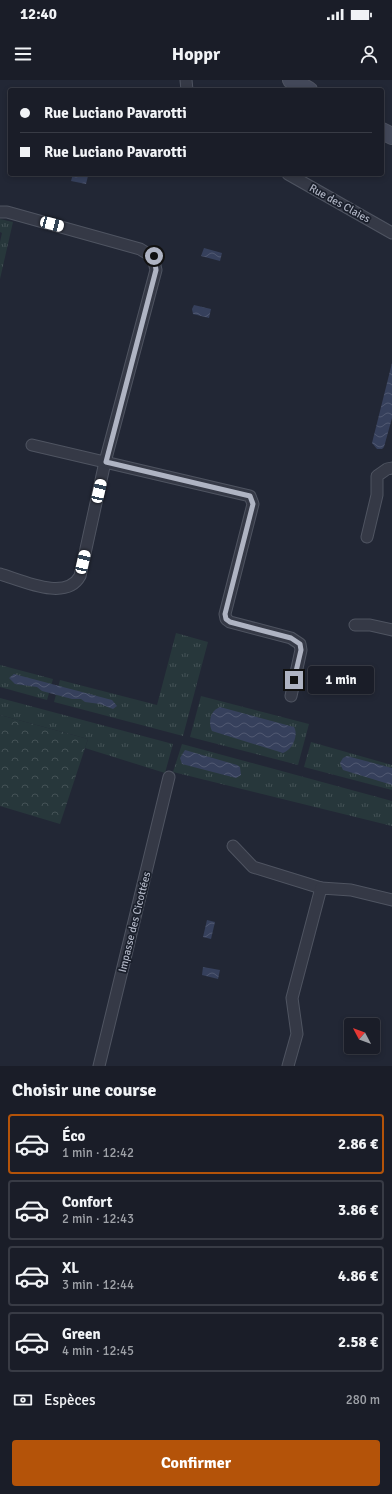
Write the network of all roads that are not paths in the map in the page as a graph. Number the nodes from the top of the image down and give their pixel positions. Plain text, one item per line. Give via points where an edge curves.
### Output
1 (291, 80) edge
2 (305, 88) edge
3 (292, 176) edge
4 (0, 212) edge
5 (392, 233) edge
6 (32, 445) dead end
7 (106, 462) junction
8 (392, 468) edge
9 (366, 537) dead end
10 (0, 574) edge
11 (355, 625) dead end
12 (392, 630) edge
13 (291, 696) dead end
14 (169, 777) dead end
15 (233, 846) dead end
16 (321, 888) junction
17 (392, 900) edge
18 (99, 1066) edge
19 (288, 1066) edge

1 - 2 main road
3 - 5 street, Rue des Claies
4 - 7 street via 140,249 154,256 156,270
6 - 7 street
7 - 10 street via 78,580 68,587 56,590
7 - 13 street via 250,496 253,504 225,614 226,619 291,638 300,644 301,650
8 - 9 street via 377,476 377,495
11 - 12 street via 370,625
14 - 18 street, Impasse des Cicottées
15 - 16 street via 253,868
16 - 17 street via 351,890
16 - 19 street via 292,998 297,1034

